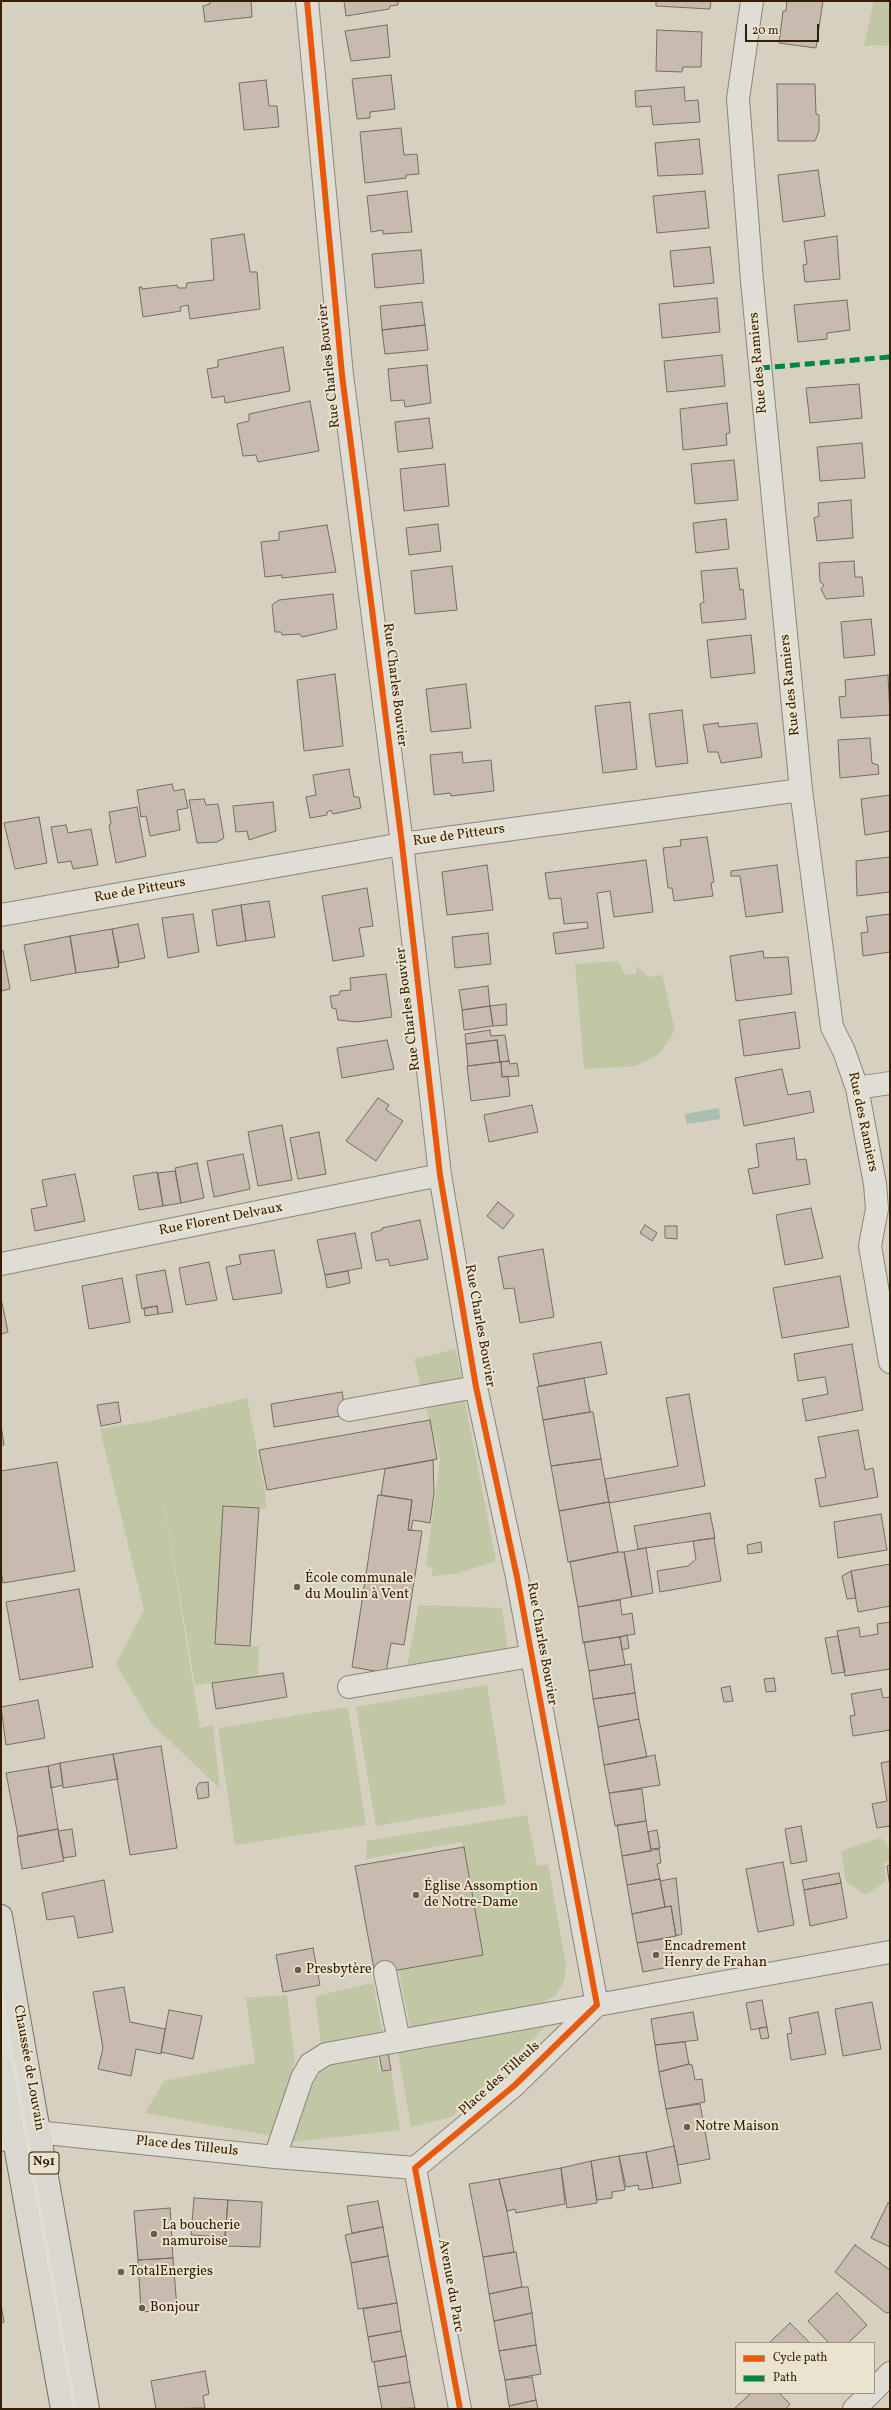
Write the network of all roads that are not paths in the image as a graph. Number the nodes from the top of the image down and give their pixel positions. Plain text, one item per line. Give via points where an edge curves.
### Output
1 (307, 1) edge
2 (752, 1) edge
3 (801, 790) junction
4 (402, 844) junction
5 (1, 915) edge
6 (890, 1083) edge
7 (857, 1088) junction
8 (440, 1175) junction
9 (1, 1264) edge
10 (890, 1362) edge
11 (476, 1387) junction
12 (349, 1410) dead end
13 (531, 1656) junction
14 (350, 1687) dead end
15 (1, 1916) edge
16 (890, 1952) edge
17 (385, 1972) dead end
18 (1, 1992) edge
19 (597, 2005) junction
20 (399, 2041) junction
21 (1, 2067) edge
22 (20, 2137) edge
23 (274, 2157) junction
24 (415, 2168) junction
25 (890, 2373) edge
26 (875, 2389) edge
27 (870, 2394) edge
28 (62, 2409) edge
29 (73, 2409) edge
30 (88, 2409) edge
31 (460, 2409) edge
32 (854, 2409) edge

1 - 4 street, Rue Charles Bouvier via 342,375
2 - 3 street, Rue des Ramiers via 738,99 752,281
3 - 4 street, Rue de Pitteurs
3 - 7 street, Rue des Ramiers via 832,1027 844,1051
4 - 5 street, Rue de Pitteurs
4 - 8 street, Rue Charles Bouvier
6 - 7 street
7 - 10 street, Rue des Ramiers via 877,1209 870,1246
8 - 9 street, Rue Florent Delvaux
8 - 11 street, Rue Charles Bouvier
11 - 12 street
11 - 13 street, Rue Charles Bouvier via 512,1551
13 - 14 street
13 - 19 street, Rue Charles Bouvier
15 - 22 main road, Chaussée de Louvain / N91
16 - 19 street
17 - 20 street
18 - 22 street, Chaussée de Louvain / N91
19 - 20 street
19 - 24 street, Place des Tilleuls via 515,2084
20 - 23 street via 326,2054 310,2064 302,2078
21 - 22 main road, Chaussée de Louvain / N91
22 - 23 street, Place des Tilleuls via 81,2136
22 - 28 main road, Chaussée de Louvain / N91
22 - 29 street, Chaussée de Louvain / N91
22 - 30 main road, Chaussée de Louvain / N91
23 - 24 street, Place des Tilleuls
24 - 31 street, Avenue du Parc
25 - 26 street
27 - 32 street

